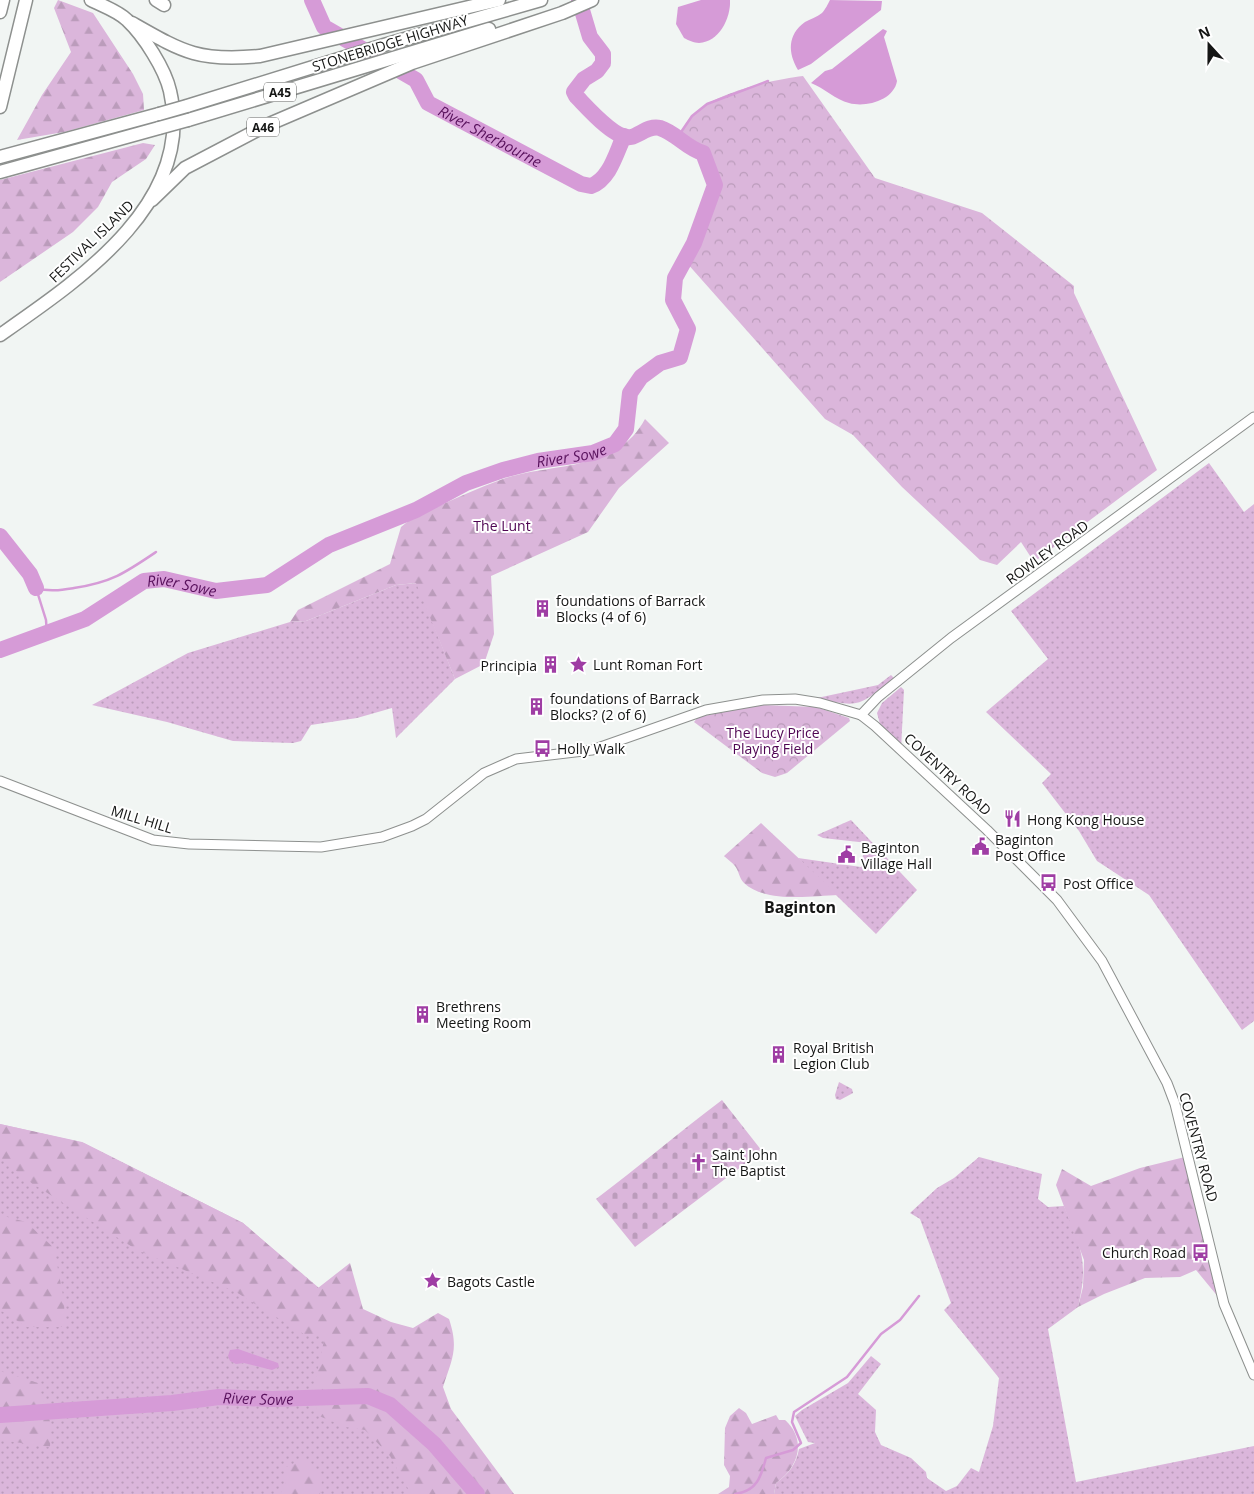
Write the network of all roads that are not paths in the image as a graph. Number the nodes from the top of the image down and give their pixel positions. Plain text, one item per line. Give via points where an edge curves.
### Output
1 (3, 0) edge
2 (26, 0) edge
3 (91, 0) edge
4 (112, 0) edge
5 (499, 0) edge
6 (541, 0) edge
7 (587, 0) edge
8 (592, 0) edge
9 (561, 11) junction
10 (0, 12) edge
11 (125, 18) junction
12 (0, 107) edge
13 (0, 157) edge
14 (0, 172) edge
15 (152, 200) junction
16 (0, 335) edge
17 (1254, 417) edge
18 (862, 715) junction
19 (0, 781) edge
20 (342, 845) joint
21 (1254, 1376) edge

1 - 10 highway
2 - 12 highway
3 - 11 highway, FESTIVAL ISLAND
4 - 11 highway
5 - 11 highway via 260,56 229,59 206,58 176,47
6 - 13 highway, STONEBRIDGE HIGHWAY / A45, bridge via 187,106
7 - 9 highway, STONEBRIDGE HIGHWAY / A45
8 - 9 highway, A46
9 - 14 highway, STONEBRIDGE HIGHWAY / A45, bridge via 402,54 188,120
9 - 15 highway, A46 via 412,63 267,125 202,157 174,176
11 - 15 highway, FESTIVAL ISLAND via 162,68 175,118 170,158
15 - 16 highway, FESTIVAL ISLAND via 126,231 72,282
17 - 18 street, ROWLEY ROAD via 951,638 878,697
18 - 20 street, COVENTRY ROAD via 795,699 763,700 706,710 592,750 527,757 502,764 484,773 426,820 382,837
18 - 21 street, COVENTRY ROAD via 904,751 1048,890 1068,912 1102,961 1175,1104 1224,1304
19 - 20 street, MILL HILL via 136,834 170,843

